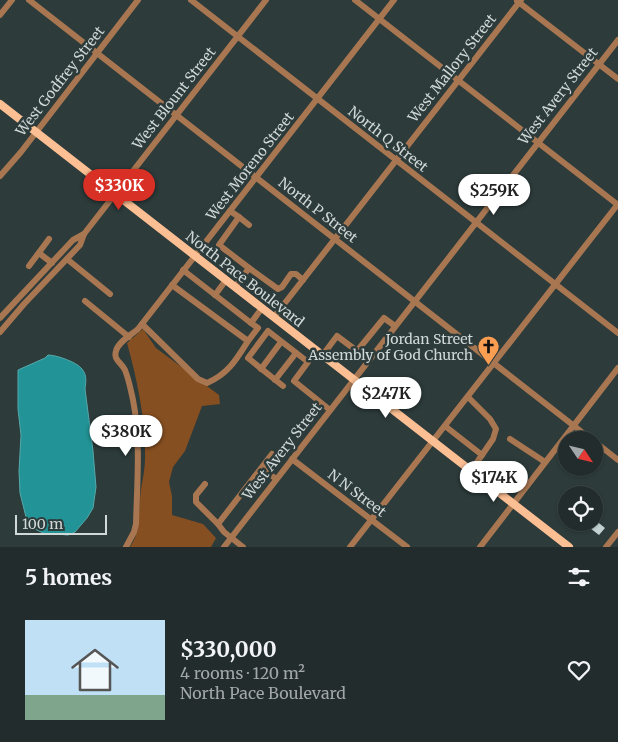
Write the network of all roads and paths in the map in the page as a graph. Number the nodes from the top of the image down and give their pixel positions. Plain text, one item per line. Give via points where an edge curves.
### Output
1 (12, 0) edge
2 (29, 0) edge
3 (138, 0) edge
4 (192, 0) edge
5 (266, 0) edge
6 (355, 0) edge
7 (394, 0) edge
8 (519, 1) edge
9 (0, 14) edge
10 (379, 19) junction
11 (238, 36) junction
12 (618, 40) edge
13 (97, 54) junction
14 (599, 64) junction
15 (458, 80) junction
16 (618, 80) edge
17 (318, 99) junction
18 (0, 104) edge
19 (176, 116) junction
20 (36, 132) junction
21 (538, 143) junction
22 (396, 160) junction
23 (0, 176) edge
24 (257, 177) junction
25 (115, 193) junction
26 (618, 205) edge
27 (230, 211) junction
28 (239, 217) junction
29 (476, 223) junction
30 (249, 225) dead end
31 (84, 234) junction
32 (49, 239) dead end
33 (335, 239) junction
34 (39, 253) junction
35 (195, 256) junction
36 (67, 259) junction
37 (52, 263) junction
38 (29, 266) dead end
39 (249, 268) junction
40 (183, 270) junction
41 (226, 280) junction
42 (303, 280) junction
43 (172, 284) junction
44 (555, 285) junction
45 (235, 287) junction
46 (110, 294) dead end
47 (215, 295) junction
48 (18, 298) junction
49 (85, 301) dead end
50 (415, 301) junction
51 (24, 304) junction
52 (262, 308) junction
53 (274, 317) junction
54 (0, 318) edge
55 (251, 323) junction
56 (142, 324) junction
57 (395, 326) junction
58 (0, 332) edge
59 (618, 333) edge
60 (129, 337) junction
61 (248, 341) junction
62 (282, 342) junction
63 (296, 353) junction
64 (322, 356) junction
65 (494, 363) junction
66 (261, 368) junction
67 (618, 368) edge
68 (275, 380) junction
69 (353, 380) junction
70 (283, 386) dead end
71 (468, 397) junction
72 (330, 410) junction
73 (573, 425) junction
74 (445, 426) junction
75 (580, 431) edge
76 (510, 439) dead end
77 (433, 441) junction
78 (603, 449) edge
79 (272, 454) dead end
80 (482, 455) junction
81 (292, 459) junction
82 (618, 460) edge
83 (545, 462) junction
84 (262, 468) junction
85 (471, 471) junction
86 (276, 479) junction
87 (205, 484) dead end
88 (513, 504) junction
89 (372, 520) junction
90 (218, 524) junction
91 (618, 532) edge
92 (231, 538) junction
93 (126, 547) edge
94 (224, 547) edge
95 (243, 547) edge
96 (350, 547) edge
97 (407, 547) edge
98 (480, 547) edge
99 (569, 547) edge
100 (606, 547) edge

1 - 9 street
2 - 13 street, North P Street
3 - 13 street, West Godfrey Street
4 - 11 street, North Q Street
5 - 11 street, West Blount Street
6 - 10 street
7 - 10 street, West Moreno Street
8 - 14 street
8 - 15 street, West Mallory Street
10 - 15 street
10 - 17 street, West Moreno Street
11 - 17 street, North Q Street
11 - 19 street, West Blount Street
12 - 14 street, West Avery Street
13 - 19 street, North P Street
13 - 20 street, West Godfrey Street
14 - 16 street
14 - 21 street, West Avery Street
15 - 21 street
15 - 22 street, West Mallory Street
17 - 22 street, North Q Street
17 - 24 street, West Moreno Street
18 - 20 main road, North Pace Boulevard
19 - 24 street, North P Street
19 - 25 street, West Blount Street
20 - 23 street, West Godfrey Street
20 - 25 main road, North Pace Boulevard
21 - 26 street
21 - 29 street, West Avery Street
22 - 29 street, North Q Street
22 - 33 street, West Mallory Street
24 - 27 street, West Moreno Street
24 - 33 street, North P Street
25 - 31 street, West Blount Street
25 - 35 main road, North Pace Boulevard
26 - 44 street
27 - 28 street
27 - 35 street, West Moreno Street
28 - 30 street
28 - 39 street via 219,245
29 - 44 street, North Q Street
29 - 50 street, West Avery Street
31 - 36 street, West Blount Street via 80,245
31 - 37 street, West Blount Street via 73,240
32 - 34 street
33 - 42 street, West Mallory Street
33 - 50 street, North P Street
34 - 37 street
34 - 38 street
35 - 40 street, West Moreno Street
35 - 41 main road, North Pace Boulevard
36 - 46 street
36 - 51 street, West Blount Street
37 - 48 street, West Blount Street
39 - 42 street via 278,290 291,274
39 - 45 street
40 - 43 street, West Moreno Street
40 - 47 street
41 - 45 main road, North Pace Boulevard
41 - 47 street
42 - 53 street, West Mallory Street
43 - 56 street, West Moreno Street
43 - 61 street
44 - 59 street, North Q Street
44 - 65 street
45 - 52 main road, North Pace Boulevard
47 - 55 street
48 - 51 street
48 - 54 street, West Blount Street
49 - 60 street
50 - 57 street, West Avery Street
50 - 65 street, North P Street
51 - 58 street, West Blount Street
52 - 53 main road, North Pace Boulevard
52 - 55 street
53 - 64 main road, North Pace Boulevard
55 - 61 street via 258,328
56 - 60 street, West Moreno Street
56 - 61 street via 198,379 207,383 221,377
57 - 64 street via 384,318 357,352 337,336
57 - 69 street, West Avery Street
60 - 93 street, West Moreno Street via 116,351 116,360 125,369 133,403 137,456 136,524
62 - 63 street
62 - 66 street
62 - 66 street via 268,331 248,358
63 - 68 street
63 - 72 street via 308,362 294,381
64 - 69 main road, North Pace Boulevard
65 - 71 street
65 - 73 street, North P Street
66 - 68 street
67 - 73 street
68 - 70 street
69 - 72 street, West Avery Street
69 - 77 main road, North Pace Boulevard
71 - 74 street
71 - 80 street via 496,429
72 - 81 street, West Avery Street
73 - 75 street, North P Street
73 - 83 street
74 - 77 street
74 - 80 street
76 - 83 street
77 - 85 main road, North Pace Boulevard
77 - 89 street
78 - 82 street, North P Street
79 - 84 street
80 - 85 street
81 - 86 street, West Avery Street
81 - 89 street, N N Street
83 - 88 street
84 - 86 street
84 - 90 street
85 - 88 main road, North Pace Boulevard
86 - 92 street, West Avery Street
87 - 90 street via 196,495 196,502
88 - 98 street
88 - 99 main road, North Pace Boulevard
89 - 96 street
89 - 97 street, N N Street
90 - 92 street
91 - 100 street
92 - 94 street, West Avery Street
92 - 95 street

